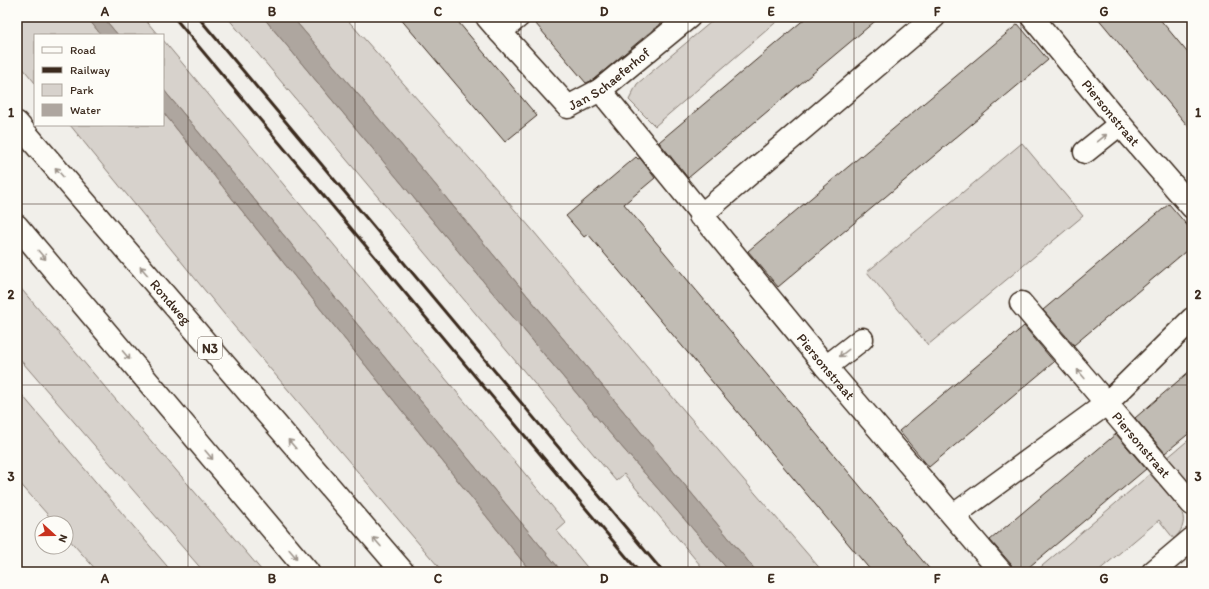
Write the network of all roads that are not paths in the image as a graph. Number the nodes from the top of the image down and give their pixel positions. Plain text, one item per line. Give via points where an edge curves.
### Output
1 (518, 17) edge
2 (689, 17) edge
3 (934, 17) edge
4 (1032, 17) edge
5 (494, 25) edge
6 (600, 90) junction
7 (17, 123) edge
8 (1120, 124) junction
9 (1085, 152) dead end
10 (1192, 207) edge
11 (700, 216) junction
12 (17, 226) edge
13 (1021, 303) dead end
14 (1192, 319) edge
15 (862, 339) dead end
16 (826, 368) junction
17 (1106, 404) junction
18 (1192, 504) edge
19 (954, 515) junction
20 (1192, 539) edge
21 (308, 572) edge
22 (403, 572) edge
23 (1001, 572) edge
24 (1153, 572) edge

1 - 5 main road, Jan Schaeferhof
2 - 6 main road, Jan Schaeferhof
3 - 11 main road
4 - 8 main road, Piersonstraat
5 - 6 main road, Jan Schaeferhof via 568,107
6 - 11 main road, Piersonstraat
22 -> 7 main road, Rondweg / N3
9 -> 8 main road
8 - 10 main road, Piersonstraat
11 - 16 main road, Piersonstraat
12 -> 21 main road
17 -> 13 main road
14 - 17 main road, Piersonstraat
15 -> 16 main road
16 - 19 main road, Piersonstraat
17 - 18 main road, Piersonstraat
17 - 19 main road, Piersonstraat
19 - 23 main road, Piersonstraat
20 - 24 main road

